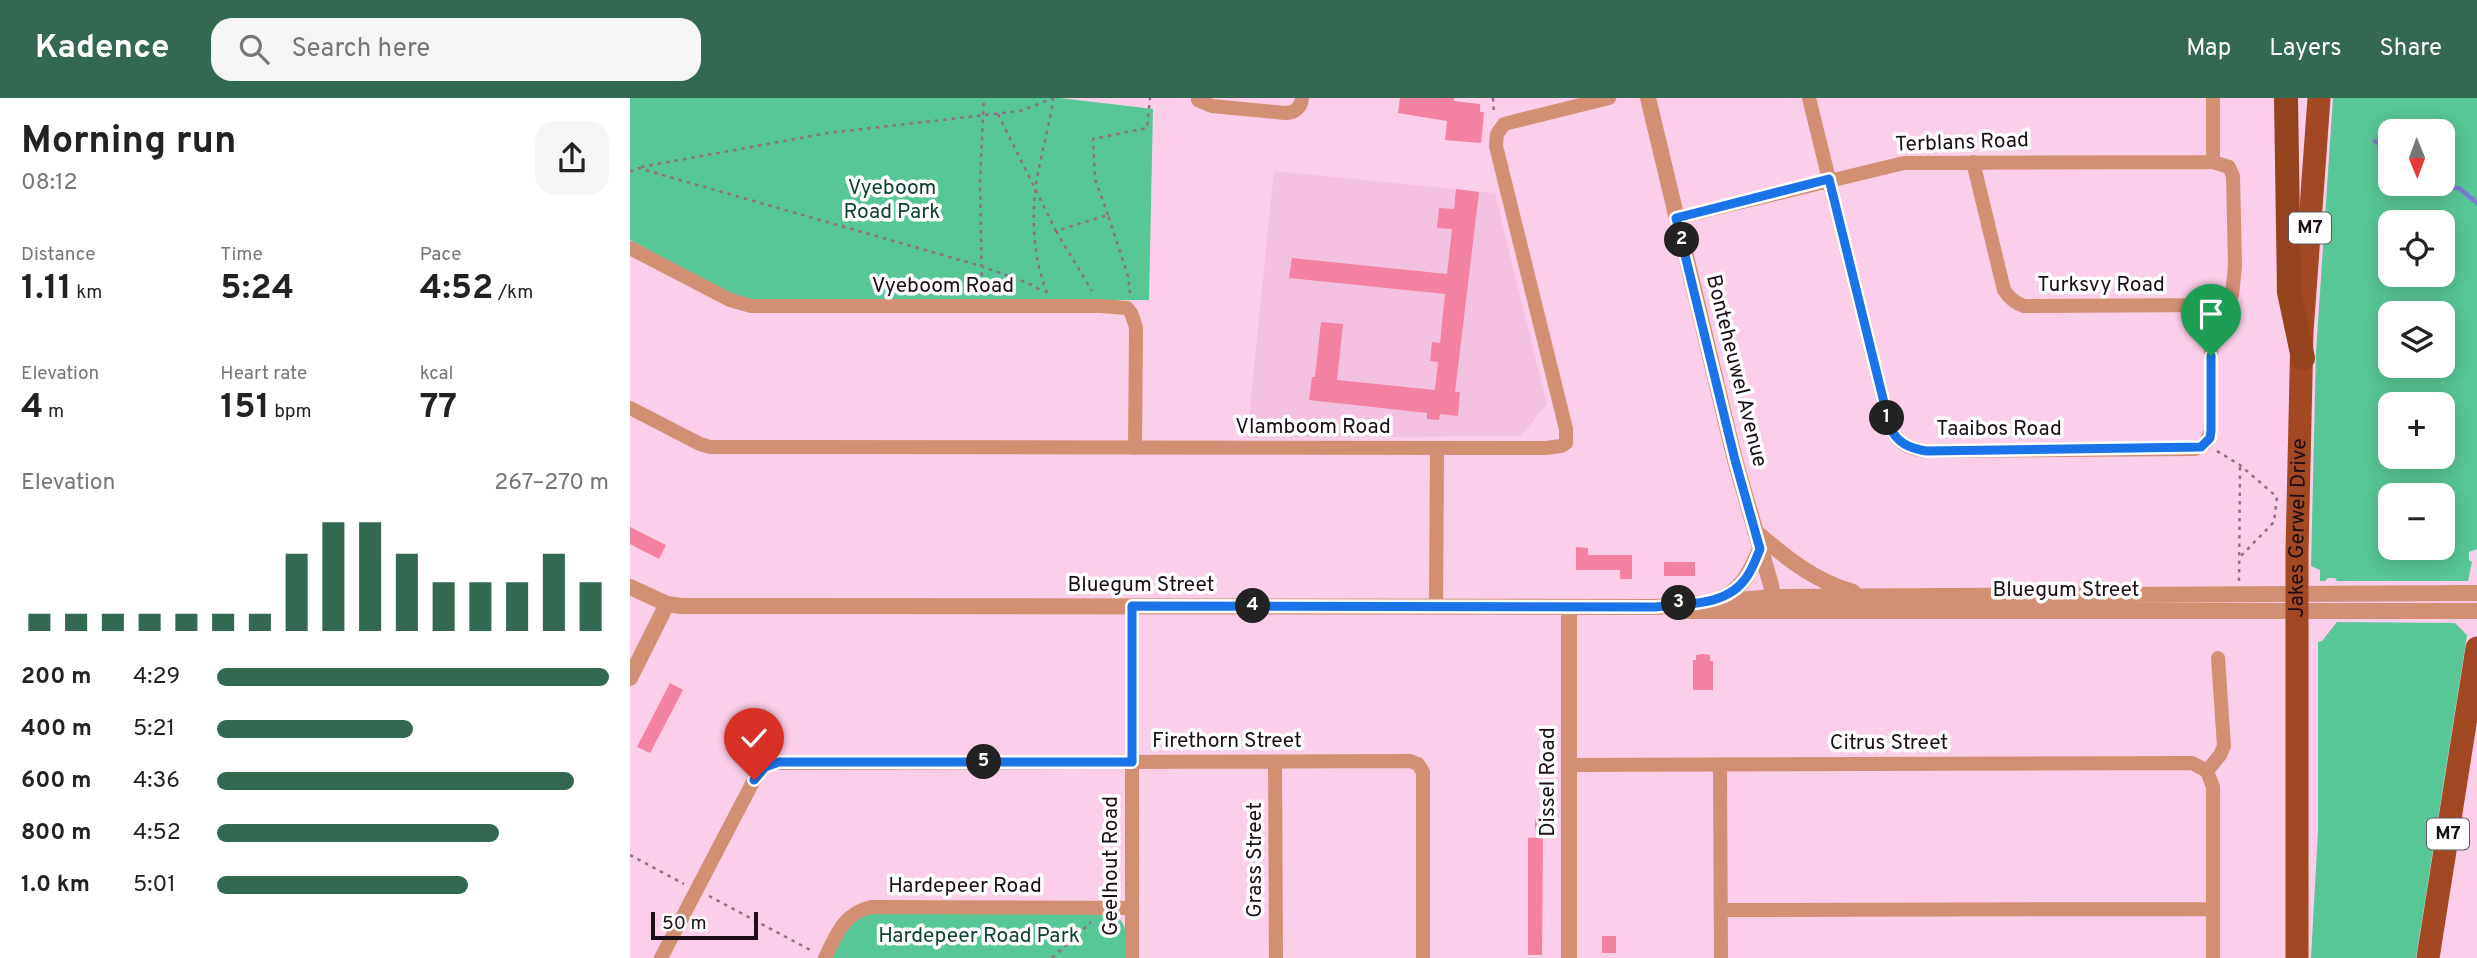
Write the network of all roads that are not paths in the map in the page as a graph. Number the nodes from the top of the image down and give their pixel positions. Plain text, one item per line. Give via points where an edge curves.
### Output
1 (1302, 98) edge
2 (1609, 98) edge
3 (1648, 98) edge
4 (1810, 98) edge
5 (2213, 98) edge
6 (2286, 98) edge
7 (2319, 98) edge
8 (1195, 99) edge
9 (1973, 162) junction
10 (2213, 162) junction
11 (1829, 179) junction
12 (1676, 218) junction
13 (630, 248) edge
14 (2211, 305) junction
15 (2303, 358) junction
16 (630, 408) edge
17 (1135, 448) junction
18 (1437, 448) junction
19 (1755, 531) junction
20 (1760, 549) junction
21 (630, 587) edge
22 (2477, 593) edge
23 (1866, 596) junction
24 (1713, 600) junction
25 (2298, 603) junction
26 (667, 604) junction
27 (1774, 605) junction
28 (1132, 606) junction
29 (1436, 606) junction
30 (1569, 607) junction
31 (1655, 607) junction
32 (2477, 611) edge
33 (2477, 648) edge
34 (2218, 658) dead end
35 (630, 678) edge
36 (1275, 761) junction
37 (1132, 762) junction
38 (1569, 765) junction
39 (1720, 765) junction
40 (2207, 771) junction
41 (1132, 908) junction
42 (2213, 909) junction
43 (1721, 910) junction
44 (661, 958) edge
45 (825, 958) edge
46 (1132, 958) edge
47 (1276, 958) edge
48 (1423, 958) edge
49 (1569, 958) edge
50 (1721, 958) edge
51 (2213, 958) edge
52 (2297, 958) edge
53 (2428, 958) edge

1 - 8 street via 1295,111 1285,113 1212,106
2 - 18 street, Vlamboom Road via 1504,124 1497,134 1496,146 1566,443 1546,448
3 - 12 street, Bonteheuwel Avenue
4 - 11 street, Taaibos Road
5 - 10 street
6 - 15 highway via 2290,292
7 - 15 highway, Jakes Gerwel Drive / M7
9 - 10 street, Terblans Road
9 - 11 street, Terblans Road via 1904,163
9 - 14 street, Turksvy Road via 2004,290 2017,303
10 - 14 street via 2229,167 2233,176 2234,289 2229,299
11 - 12 street, Terblans Road
11 - 14 street, Taaibos Road via 1890,427 1902,444 1913,449 2195,449 2206,444 2211,431
12 - 19 street, Bonteheuwel Avenue
13 - 17 street, Vyeboom Road via 740,305 1127,308 1134,319
15 - 25 highway, Jakes Gerwel Drive / M7
16 - 17 street, Vlamboom Road via 710,447
17 - 18 street, Vlamboom Road
18 - 29 street
19 - 20 street, Bonteheuwel Avenue
19 - 23 street via 1814,577
20 - 24 street via 1745,580 1728,595
20 - 27 street, Bonteheuwel Avenue
21 - 26 street, Bluegum Street
22 - 25 street, Bluegum Street
23 - 25 street, Bluegum Street
23 - 27 street, Bluegum Street
24 - 27 street, Bluegum Street
24 - 31 street, Bluegum Street
25 - 27 street, Bluegum Street via 2111,611
25 - 32 street, Bluegum Street
25 - 52 highway, Jakes Gerwel Drive / M7
26 - 28 street, Bluegum Street
26 - 35 street
27 - 31 street, Bluegum Street via 1685,613
28 - 29 street, Bluegum Street
28 - 37 street, Geelhout Road
29 - 30 street, Bluegum Street
30 - 31 street, Bluegum Street
30 - 38 street, Dissel Road
33 - 53 highway, M7
34 - 40 street via 2224,746
36 - 37 street, Firethorn Street
36 - 47 street, Grass Street
36 - 48 street, Firethorn Street via 1410,761 1421,767
37 - 41 street, Geelhout Road
37 - 44 street, Firethorn Street via 771,763 757,775
38 - 39 street, Citrus Street
38 - 49 street, Dissel Road
39 - 40 street, Citrus Street via 2192,763
39 - 43 street
40 - 42 street via 2213,787
41 - 45 street, Hardepeer Road via 871,906 843,923
41 - 46 street, Geelhout Road
42 - 43 street
42 - 51 street
43 - 50 street

